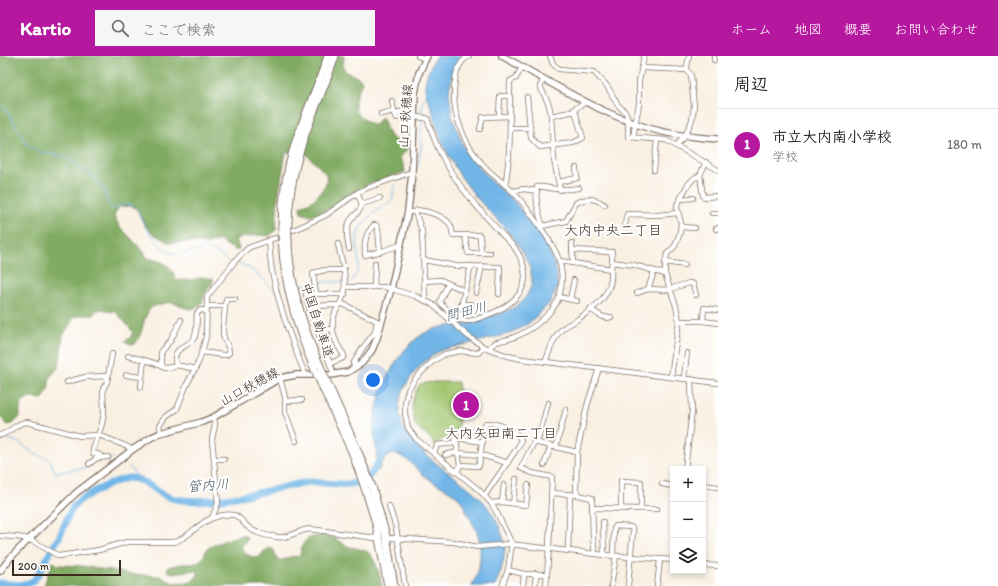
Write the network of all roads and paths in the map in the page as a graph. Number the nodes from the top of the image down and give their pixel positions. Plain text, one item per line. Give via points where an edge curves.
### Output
1 (328, 56) edge
2 (335, 56) edge
3 (418, 56) edge
4 (469, 56) edge
5 (502, 56) edge
6 (550, 56) edge
7 (644, 56) edge
8 (689, 56) edge
9 (426, 57) edge
10 (522, 67) junction
11 (642, 68) junction
12 (687, 70) junction
13 (544, 78) junction
14 (510, 96) junction
15 (527, 97) dead end
16 (585, 100) junction
17 (392, 101) dead end
18 (414, 109) junction
19 (575, 111) junction
20 (381, 114) dead end
21 (396, 114) junction
22 (499, 115) junction
23 (510, 116) junction
24 (551, 116) junction
25 (419, 117) junction
26 (628, 121) junction
27 (636, 124) junction
28 (510, 128) junction
29 (530, 128) junction
30 (480, 129) dead end
31 (685, 136) junction
32 (633, 137) junction
33 (718, 139) edge
34 (657, 140) junction
35 (553, 145) junction
36 (676, 146) junction
37 (706, 162) junction
38 (576, 168) dead end
39 (654, 170) dead end
40 (718, 170) edge
41 (412, 173) junction
42 (700, 175) junction
43 (559, 182) junction
44 (505, 185) junction
45 (578, 188) dead end
46 (560, 190) junction
47 (513, 191) junction
48 (537, 191) junction
49 (357, 193) junction
50 (718, 196) edge
51 (380, 198) dead end
52 (693, 198) dead end
53 (681, 199) junction
54 (362, 204) junction
55 (605, 205) dead end
56 (408, 211) junction
57 (414, 212) junction
58 (678, 213) junction
59 (712, 213) dead end
60 (718, 213) edge
61 (625, 224) dead end
62 (542, 226) junction
63 (681, 227) junction
64 (695, 228) dead end
65 (294, 230) dead end
66 (465, 236) junction
67 (275, 238) dead end
68 (269, 240) junction
69 (572, 243) dead end
70 (338, 244) dead end
71 (401, 245) junction
72 (349, 249) dead end
73 (572, 250) junction
74 (380, 252) junction
75 (481, 253) junction
76 (490, 253) dead end
77 (424, 260) junction
78 (560, 261) junction
79 (612, 262) junction
80 (665, 262) junction
81 (375, 263) dead end
82 (573, 263) junction
83 (685, 265) dead end
84 (471, 266) junction
85 (482, 266) junction
86 (611, 269) junction
87 (344, 270) junction
88 (654, 272) junction
89 (665, 274) junction
90 (574, 280) dead end
91 (424, 281) junction
92 (448, 284) junction
93 (345, 287) junction
94 (374, 287) junction
95 (391, 289) junction
96 (648, 289) junction
97 (670, 289) junction
98 (465, 292) junction
99 (637, 293) dead end
100 (316, 294) junction
101 (345, 294) junction
102 (476, 294) dead end
103 (498, 294) dead end
104 (696, 295) dead end
105 (559, 297) junction
106 (235, 299) dead end
107 (570, 299) junction
108 (425, 300) junction
109 (577, 301) dead end
110 (340, 304) junction
111 (471, 304) dead end
112 (225, 306) junction
113 (309, 306) junction
114 (460, 306) dead end
115 (207, 309) junction
116 (590, 310) junction
117 (718, 310) edge
118 (611, 317) dead end
119 (181, 320) dead end
120 (452, 321) junction
121 (679, 321) junction
122 (703, 322) junction
123 (718, 324) edge
124 (333, 329) junction
125 (377, 332) junction
126 (319, 334) junction
127 (485, 347) junction
128 (202, 352) junction
129 (687, 353) dead end
130 (112, 354) dead end
131 (128, 356) dead end
132 (144, 360) junction
133 (545, 362) junction
134 (331, 363) junction
135 (353, 364) dead end
136 (176, 365) junction
137 (161, 366) junction
138 (599, 368) junction
139 (196, 369) junction
140 (319, 370) junction
141 (305, 374) junction
142 (126, 375) dead end
143 (334, 375) junction
144 (108, 376) junction
145 (141, 377) junction
146 (671, 377) junction
147 (280, 378) junction
148 (684, 378) junction
149 (691, 379) junction
150 (67, 382) dead end
151 (718, 383) edge
152 (140, 387) dead end
153 (302, 400) dead end
154 (285, 401) junction
155 (548, 403) dead end
156 (566, 409) dead end
157 (214, 418) junction
158 (161, 433) junction
159 (0, 435) edge
160 (99, 435) junction
161 (456, 440) dead end
162 (296, 441) dead end
163 (483, 442) junction
164 (537, 443) junction
165 (553, 447) junction
166 (132, 450) junction
167 (577, 452) junction
168 (458, 453) junction
169 (434, 454) junction
170 (445, 454) dead end
171 (481, 455) junction
172 (100, 457) junction
173 (108, 457) dead end
174 (214, 459) junction
175 (224, 459) dead end
176 (508, 463) junction
177 (89, 464) dead end
178 (460, 465) junction
179 (544, 465) dead end
180 (685, 466) edge
181 (457, 472) junction
182 (516, 479) dead end
183 (662, 484) dead end
184 (528, 485) dead end
185 (670, 485) edge
186 (706, 485) edge
187 (504, 486) dead end
188 (718, 487) edge
189 (369, 488) junction
190 (552, 494) junction
191 (485, 495) junction
192 (570, 495) junction
193 (578, 495) junction
194 (502, 502) junction
195 (491, 503) junction
196 (514, 503) junction
197 (389, 506) dead end
198 (592, 508) junction
199 (621, 508) junction
200 (641, 508) junction
201 (657, 509) dead end
202 (212, 518) junction
203 (603, 522) dead end
204 (0, 536) edge
205 (375, 538) dead end
206 (391, 538) dead end
207 (397, 538) junction
208 (29, 539) junction
209 (510, 544) junction
210 (549, 548) junction
211 (568, 550) junction
212 (595, 554) junction
213 (604, 555) junction
214 (615, 556) junction
215 (631, 557) junction
216 (660, 560) junction
217 (670, 560) edge
218 (706, 565) edge
219 (718, 566) edge
220 (508, 570) junction
221 (0, 571) edge
222 (536, 573) junction
223 (524, 574) junction
224 (547, 574) junction
225 (388, 586) edge
226 (394, 586) edge
227 (405, 586) edge
228 (502, 586) edge
229 (523, 586) edge
230 (535, 586) edge
231 (546, 586) edge
232 (611, 586) edge
233 (628, 586) edge
234 (658, 586) edge

1 - 140 highway, 中国自動車道 via 295,144 285,186 281,224 284,270 290,299 302,339
2 - 140 highway, 中国自動車道 via 299,150 287,224 290,268 296,298
3 - 9 street
4 - 44 street via 462,62 456,74 456,114 475,155
5 - 10 main road
6 - 26 street via 553,64 559,69 594,72 626,113
7 - 11 street
8 - 12 street
9 - 18 main road, 山口秋穂線 via 416,84
10 - 13 main road
10 - 14 street via 516,78 510,81
11 - 12 street
11 - 27 street
12 - 31 street via 691,75 694,107
13 - 16 main road
13 - 24 street via 540,86
14 - 22 street via 500,96
14 - 23 street
15 - 29 street
16 - 19 street via 574,109
16 - 26 main road
17 - 21 street
18 - 21 street
18 - 25 main road, 山口秋穂線
19 - 24 street
19 - 35 street via 583,138 573,143
20 - 21 street
22 - 23 street
22 - 30 street via 483,117
23 - 28 street
24 - 35 street
25 - 41 main road, 山口秋穂線
25 - 120 street via 427,118 439,151 467,195 515,248 524,268 524,285 509,304 485,316
26 - 27 main road
26 - 32 street via 628,135
27 - 31 main road
27 - 32 street
28 - 29 street
28 - 44 street via 509,165
29 - 35 street via 531,138 540,147
31 - 33 main road
31 - 36 street
32 - 34 street
34 - 36 street via 666,140
34 - 39 street
35 - 43 street
36 - 37 street
37 - 40 street
37 - 42 street
38 - 43 street via 577,178
41 - 49 street
41 - 56 main road, 山口秋穂線
42 - 50 street via 702,196
42 - 53 street via 687,186
43 - 46 street
44 - 47 street
45 - 46 street
46 - 48 street via 544,186 537,187
47 - 48 street
47 - 62 street
48 - 62 street
49 - 54 street
49 - 65 street via 326,215
51 - 54 street
52 - 53 street
53 - 58 street via 677,208
54 - 72 street via 362,209 349,221
55 - 62 street via 591,198 576,203 566,221
56 - 57 street
56 - 71 main road, 山口秋穂線
57 - 66 street via 426,211 450,224 453,236
57 - 77 street via 422,231
58 - 61 street via 626,214
58 - 63 street
59 - 60 street
62 - 78 street
63 - 64 street
63 - 80 street via 675,246 667,254
66 - 75 street via 468,253
66 - 75 street via 480,236
67 - 68 street
68 - 115 street via 248,248 235,261 207,297
68 - 141 street via 277,291 292,344
69 - 73 street
70 - 87 street
71 - 74 street
71 - 95 main road, 山口秋穂線
73 - 79 street via 612,252
73 - 82 street
74 - 74 street via 365,255 364,243 374,224 378,229
75 - 76 street
77 - 84 street
77 - 91 street
78 - 82 street
78 - 105 street
79 - 86 street
79 - 88 street via 634,265
80 - 83 street
80 - 89 street
81 - 94 street
82 - 86 street
84 - 85 street
84 - 98 street
85 - 102 street
85 - 103 street via 500,267
86 - 116 street via 610,286 603,300
87 - 93 street
87 - 100 street via 313,273
88 - 89 street
88 - 96 street
89 - 97 street
90 - 107 street
91 - 92 street via 440,280
91 - 108 street
92 - 98 street
92 - 114 street via 441,304 458,314
93 - 94 street
93 - 101 street
94 - 95 street
95 - 108 street
95 - 125 main road, 山口秋穂線
96 - 97 street
96 - 99 street
97 - 104 street via 689,283 693,284
97 - 121 street
98 - 111 street via 462,302
100 - 101 street
100 - 113 street via 306,294
101 - 110 street
105 - 107 street
105 - 127 street via 536,325 515,337
106 - 112 street via 226,299
107 - 109 street
108 - 120 street
110 - 113 street
110 - 124 street via 332,324
110 - 125 street via 377,322
112 - 115 street
112 - 128 street via 224,338 229,353 226,355
113 - 126 street
115 - 128 street via 206,337
115 - 136 street via 197,313 193,339 177,352 174,360
116 - 118 street via 603,317
116 - 133 street via 562,328 555,337
117 - 122 street via 704,308
119 - 137 street via 171,340 161,351
120 - 127 street
121 - 122 street
121 - 146 street
122 - 123 street
124 - 126 street via 323,330
124 - 134 street via 335,339 344,355
125 - 135 street via 362,348
125 - 143 main road, 山口秋穂線 via 372,350 362,363 348,372
126 - 134 street
127 - 133 street via 508,356
127 - 169 street via 478,353 460,351 440,356 433,360 408,390 404,407 408,428 420,444
128 - 139 street
129 - 148 street
130 - 144 street
131 - 132 street
132 - 137 street
132 - 145 street
133 - 138 street
134 - 143 street
136 - 137 street via 164,368
136 - 139 street
138 - 146 street
138 - 167 street
139 - 158 street via 177,409 160,426
140 - 189 highway, 中国自動車道, bridge via 358,452
141 - 143 main road, 山口秋穂線
141 - 147 main road, 山口秋穂線
142 - 145 street
144 - 150 street via 85,377
144 - 160 street via 103,388 104,412
145 - 152 street
146 - 148 street
147 - 154 street
147 - 157 main road, 山口秋穂線
148 - 149 street
149 - 151 street
149 - 180 street via 692,411
153 - 154 street
154 - 162 street via 285,412
155 - 164 street
156 - 165 street
157 - 158 main road, 山口秋穂線
157 - 174 street
158 - 166 main road, 山口秋穂線
159 - 160 street via 11,431 19,423 26,422 80,436
160 - 166 street
160 - 172 street via 93,453
161 - 168 street
163 - 169 street via 456,438 454,443 437,445
163 - 171 street
163 - 176 street via 486,423 514,431 521,440
164 - 165 street
164 - 190 street via 534,442 521,468 552,477
165 - 167 street
165 - 179 street
166 - 208 main road, 山口秋穂線 via 76,493
167 - 193 street
168 - 170 street
168 - 171 street
168 - 178 street
169 - 181 street
171 - 176 street
171 - 178 street via 480,466
172 - 173 street
172 - 177 street
174 - 175 street
174 - 202 street via 218,503
176 - 191 street
178 - 181 street
181 - 191 street
182 - 196 street
183 - 185 street
184 - 196 street via 526,505
186 - 188 street
187 - 194 street
189 - 225 highway, 中国自動車道
189 - 226 highway, 中国自動車道 via 388,547
190 - 192 street
190 - 210 street
191 - 195 street
192 - 193 street
192 - 211 street
193 - 198 street via 592,498
194 - 195 street
194 - 196 street
195 - 209 street
197 - 207 street
198 - 199 street
198 - 212 street
199 - 200 street
199 - 200 street via 621,481 641,482
200 - 201 street
202 - 205 street via 235,516 253,530 268,536 288,537 310,529
202 - 208 street via 181,540 174,542 127,542 65,556 56,555
203 - 213 street
204 - 208 street
206 - 207 street
207 - 209 street via 454,542 477,547
207 - 227 street
208 - 221 main road, 山口秋穂線
209 - 210 street
209 - 220 street
210 - 211 street
210 - 224 street
211 - 212 street
212 - 213 street
213 - 214 street
214 - 215 street
214 - 215 street via 616,526 631,527 633,530
214 - 232 street
215 - 216 street
215 - 233 street
216 - 217 street
216 - 234 street
218 - 219 street
220 - 223 street
220 - 228 street
222 - 223 street
222 - 224 street
222 - 230 street
223 - 229 street
224 - 231 street

